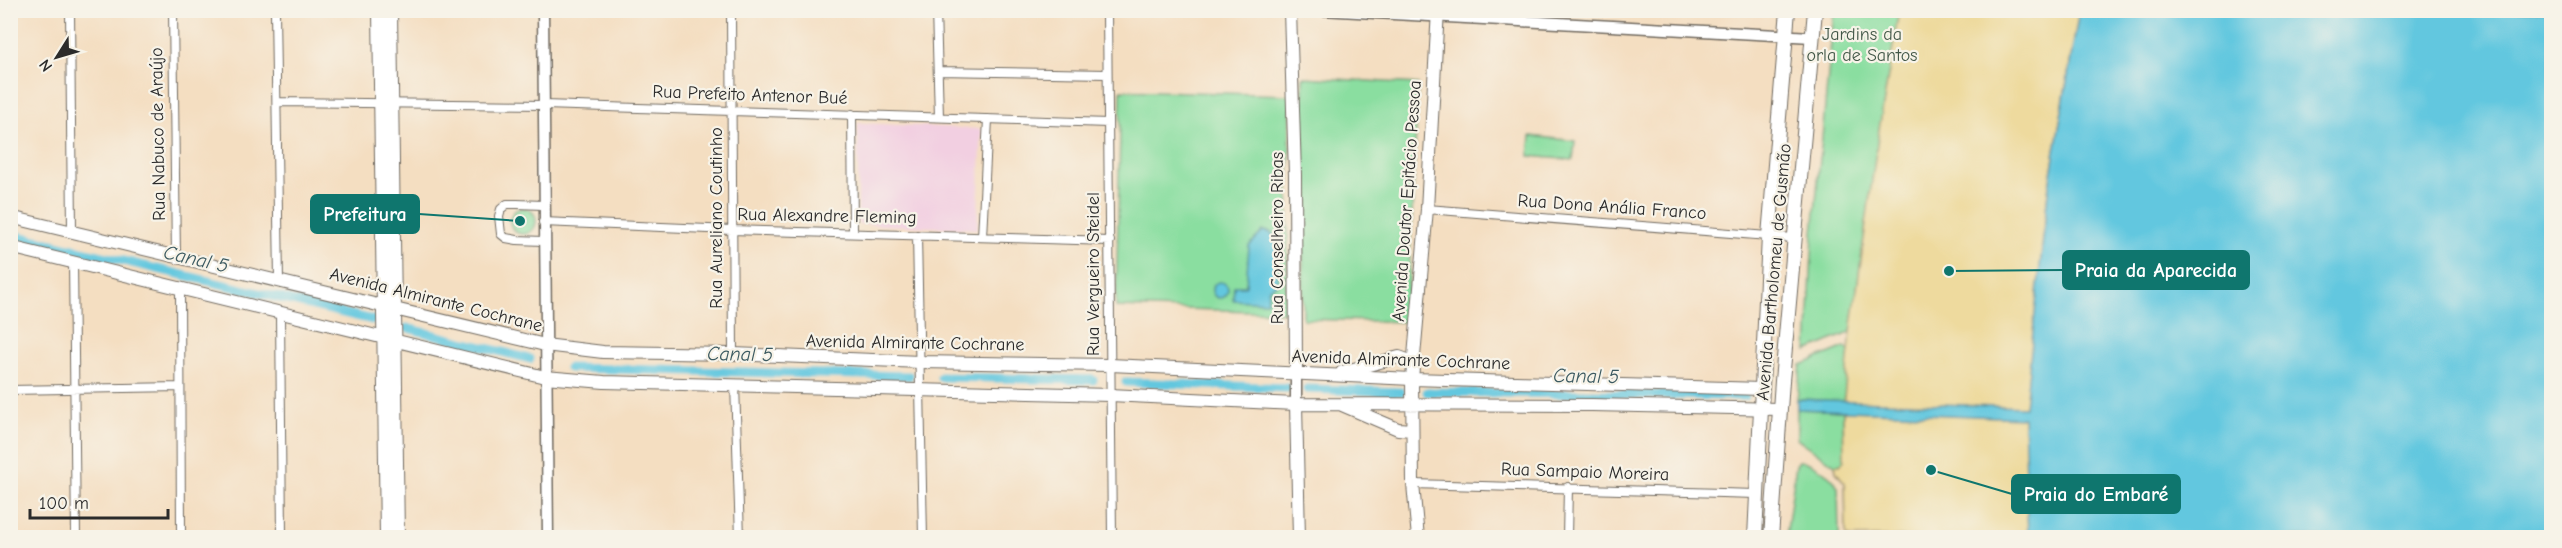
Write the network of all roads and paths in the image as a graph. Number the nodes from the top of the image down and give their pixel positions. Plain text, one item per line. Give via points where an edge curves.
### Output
1 (70, 10) edge
2 (173, 10) edge
3 (276, 10) edge
4 (379, 10) edge
5 (391, 10) edge
6 (543, 10) edge
7 (731, 10) edge
8 (936, 10) edge
9 (1107, 10) edge
10 (1290, 10) edge
11 (1321, 10) edge
12 (1788, 10) edge
13 (1815, 10) edge
14 (1437, 14) edge
15 (1786, 35) junction
16 (1812, 37) junction
17 (938, 71) junction
18 (1107, 74) junction
19 (277, 102) junction
20 (385, 103) junction
21 (544, 105) junction
22 (731, 110) junction
23 (852, 114) junction
24 (939, 117) junction
25 (988, 119) junction
26 (1108, 123) junction
27 (543, 205) junction
28 (1427, 209) junction
29 (10, 217) edge
30 (543, 222) junction
31 (732, 230) junction
32 (72, 232) junction
33 (853, 232) junction
34 (917, 235) junction
35 (1769, 236) junction
36 (982, 237) junction
37 (1794, 238) junction
38 (543, 241) junction
39 (1110, 241) junction
40 (10, 247) edge
41 (176, 258) junction
42 (72, 261) junction
43 (279, 282) junction
44 (180, 288) junction
45 (382, 305) junction
46 (396, 309) junction
47 (280, 313) junction
48 (383, 338) junction
49 (396, 341) junction
50 (545, 349) junction
51 (733, 354) junction
52 (1413, 362) junction
53 (920, 364) junction
54 (1110, 367) junction
55 (545, 375) junction
56 (1334, 375) junction
57 (1296, 376) junction
58 (735, 384) junction
59 (180, 387) junction
60 (74, 389) junction
61 (921, 389) junction
62 (1762, 389) junction
63 (10, 390) edge
64 (1412, 392) junction
65 (1110, 393) junction
66 (1296, 402) junction
67 (1335, 403) junction
68 (1761, 408) junction
69 (1780, 409) junction
70 (1413, 430) junction
71 (1413, 484) junction
72 (1568, 487) junction
73 (1756, 494) junction
74 (76, 537) edge
75 (181, 537) edge
76 (282, 537) edge
77 (386, 537) edge
78 (398, 537) edge
79 (548, 537) edge
80 (740, 537) edge
81 (923, 537) edge
82 (1112, 537) edge
83 (1299, 537) edge
84 (1418, 537) edge
85 (1567, 537) edge
86 (1755, 537) edge
87 (1771, 537) edge

1 - 32 street
2 - 41 street, Rua Nabuco de Araújo
3 - 19 street
4 - 20 main road
5 - 20 main road
6 - 21 street
7 - 22 street, Rua Aureliano Coutinho
8 - 17 street
9 - 18 street, Rua Vergueiro Steidel
10 - 57 main road, Rua Conselheiro Ribas
11 - 14 street
12 - 15 main road, Avenida Bartholomeu de Gusmão
13 - 16 main road, Avenida Bartholomeu de Gusmão
14 - 15 street
14 - 28 main road, Avenida Doutor Epitácio Pessoa
15 - 16 street
15 - 35 main road, Avenida Bartholomeu de Gusmão
16 - 37 main road, Avenida Bartholomeu de Gusmão
17 - 18 street
17 - 24 street
18 - 26 street, Rua Vergueiro Steidel
19 - 20 street, Rua Prefeito Antenor Bué
19 - 43 street
20 - 21 street, Rua Prefeito Antenor Bué
20 - 45 main road
20 - 46 main road
21 - 22 street, Rua Prefeito Antenor Bué
21 - 27 street
22 - 23 street, Rua Prefeito Antenor Bué
22 - 31 street, Rua Aureliano Coutinho
23 - 24 street, Rua Prefeito Antenor Bué
23 - 33 street
24 - 25 street, Rua Prefeito Antenor Bué
25 - 26 street, Rua Prefeito Antenor Bué
25 - 36 street
26 - 39 street, Rua Vergueiro Steidel
27 - 30 street
27 - 38 street via 507,204 501,208 499,225 506,238
28 - 35 street, Rua Dona Anália Franco
28 - 52 main road, Avenida Doutor Epitácio Pessoa
29 - 32 main road, Avenida Almirante Cochrane
30 - 31 street, Rua Alexandre Fleming
30 - 38 street
31 - 33 street, Rua Alexandre Fleming
31 - 51 street, Rua Aureliano Coutinho
32 - 41 main road, Avenida Almirante Cochrane
33 - 34 street, Rua Alexandre Fleming
34 - 36 street, Rua Alexandre Fleming
34 - 53 street
35 - 37 street, Rua Dona Anália Franco
35 - 62 main road, Avenida Bartholomeu de Gusmão
36 - 39 street, Rua Alexandre Fleming
37 - 69 main road, Avenida Bartholomeu de Gusmão
38 - 50 street
39 - 54 street, Rua Vergueiro Steidel
40 - 42 main road, Avenida Almirante Cochrane
41 - 43 main road, Avenida Almirante Cochrane
42 - 44 main road, Avenida Almirante Cochrane
42 - 60 street
43 - 45 main road, Avenida Almirante Cochrane
44 - 47 main road, Avenida Almirante Cochrane
44 - 59 street
45 - 46 main road, Avenida Almirante Cochrane
45 - 48 main road
46 - 49 main road
46 - 50 main road, Avenida Almirante Cochrane
47 - 48 main road, Avenida Almirante Cochrane
47 - 76 street
48 - 49 main road, Avenida Almirante Cochrane
48 - 77 main road
49 - 55 main road, Avenida Almirante Cochrane
49 - 78 main road
50 - 51 main road, Avenida Almirante Cochrane
50 - 55 street
51 - 53 main road, Avenida Almirante Cochrane
52 - 56 main road via 1399,357
52 - 64 main road, Avenida Doutor Epitácio Pessoa
53 - 54 main road, Avenida Almirante Cochrane
53 - 61 street
54 - 57 main road, Avenida Almirante Cochrane
54 - 65 street, Rua Vergueiro Steidel
55 - 58 main road, Avenida Almirante Cochrane via 604,382
55 - 79 street
56 - 57 main road, Avenida Almirante Cochrane
56 - 64 main road, Avenida Almirante Cochrane
57 - 66 street, Rua Conselheiro Ribas
58 - 61 main road, Avenida Almirante Cochrane
58 - 80 street
59 - 60 street
59 - 75 street
60 - 63 street
60 - 74 street
61 - 65 main road, Avenida Almirante Cochrane
61 - 81 street
62 - 64 main road, Avenida Almirante Cochrane
62 - 68 main road, Avenida Bartholomeu de Gusmão
64 - 67 main road, Avenida Almirante Cochrane
64 - 68 main road, Avenida Almirante Cochrane
64 - 70 main road, Avenida Doutor Epitácio Pessoa
65 - 66 main road, Avenida Almirante Cochrane
65 - 82 street, Rua Vergueiro Steidel
66 - 67 main road, Avenida Almirante Cochrane
66 - 83 main road, Rua Conselheiro Ribas
67 - 70 main road via 1398,429
68 - 69 main road, Avenida Almirante Cochrane
68 - 73 main road, Avenida Bartholomeu de Gusmão
69 - 87 main road, Avenida Bartholomeu de Gusmão
70 - 71 main road, Avenida Doutor Epitácio Pessoa
71 - 72 street, Rua Sampaio Moreira
71 - 84 main road, Avenida Doutor Epitácio Pessoa
72 - 73 street, Rua Sampaio Moreira
72 - 85 street
73 - 86 main road, Avenida Bartholomeu de Gusmão

